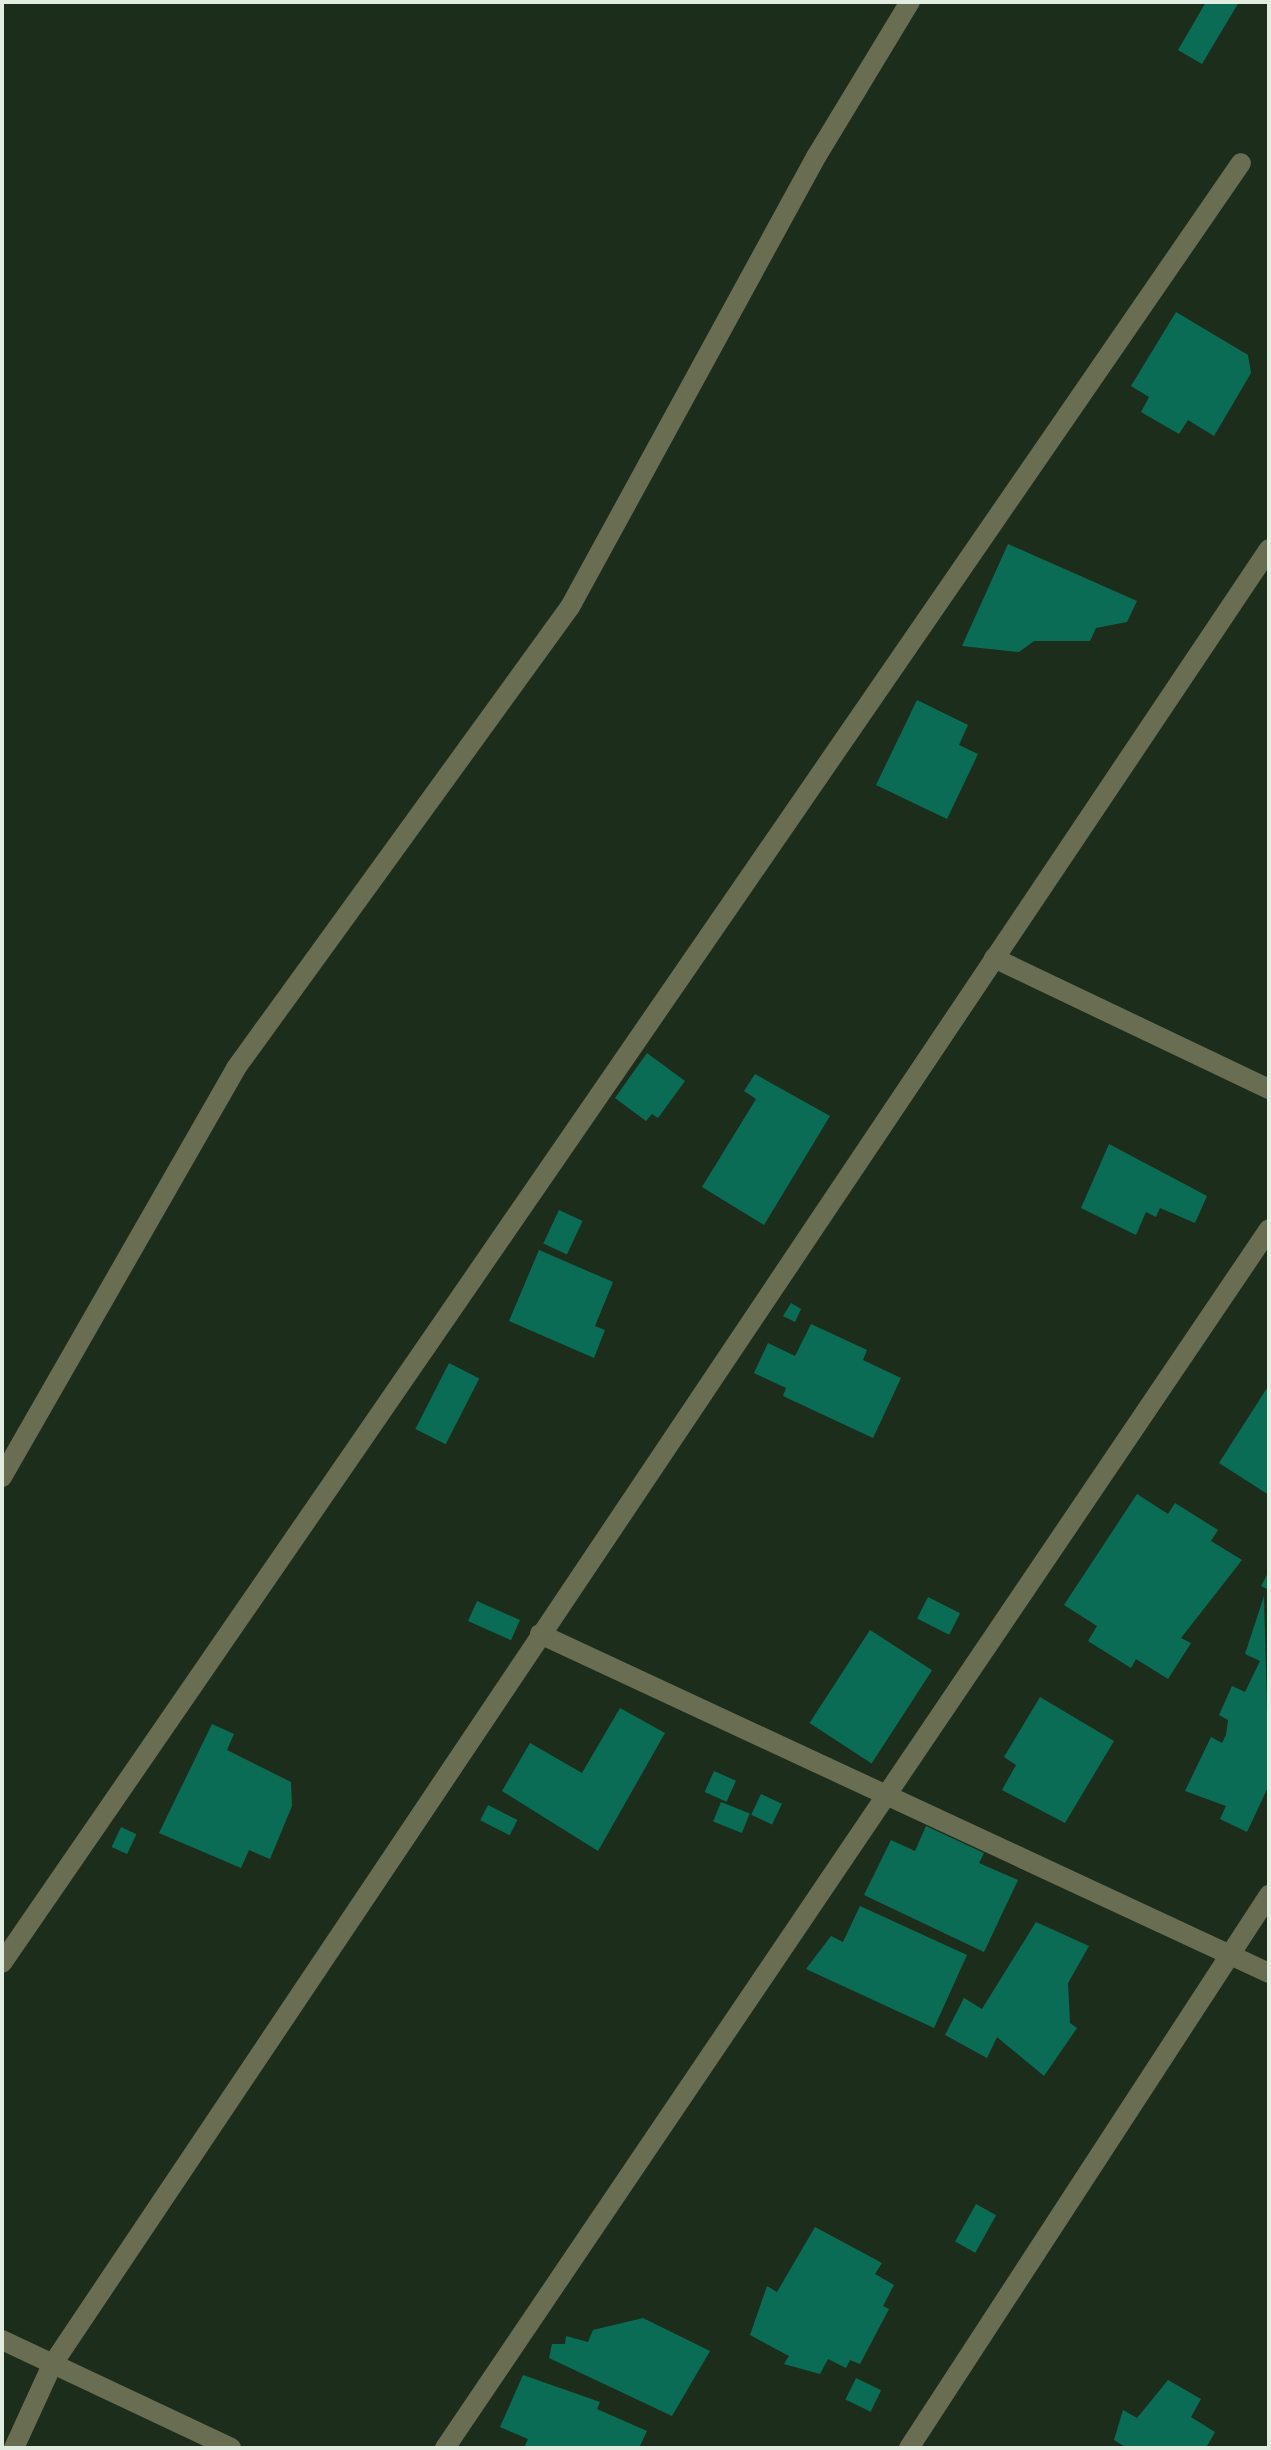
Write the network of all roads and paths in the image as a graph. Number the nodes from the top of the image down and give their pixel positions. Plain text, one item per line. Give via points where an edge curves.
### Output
1 (910, 2) edge
2 (1241, 163) dead end
3 (1269, 549) edge
4 (994, 958) junction
5 (1269, 1089) edge
6 (1269, 1229) edge
7 (2, 1477) edge
8 (540, 1634) junction
9 (888, 1802) junction
10 (1269, 1895) edge
11 (1230, 1954) junction
12 (2, 1963) edge
13 (1269, 1973) edge
14 (2, 2340) edge
15 (52, 2365) junction
16 (14, 2448) edge
17 (231, 2448) edge
18 (445, 2448) edge
19 (909, 2448) edge

1 - 7 street via 816,157 570,607 236,1068
2 - 12 street
3 - 4 street
4 - 5 street
4 - 8 street
6 - 9 street
8 - 9 street
8 - 15 street
9 - 11 street
9 - 18 street
10 - 11 street
11 - 13 street
11 - 19 street
14 - 15 street
15 - 16 street
15 - 17 street

